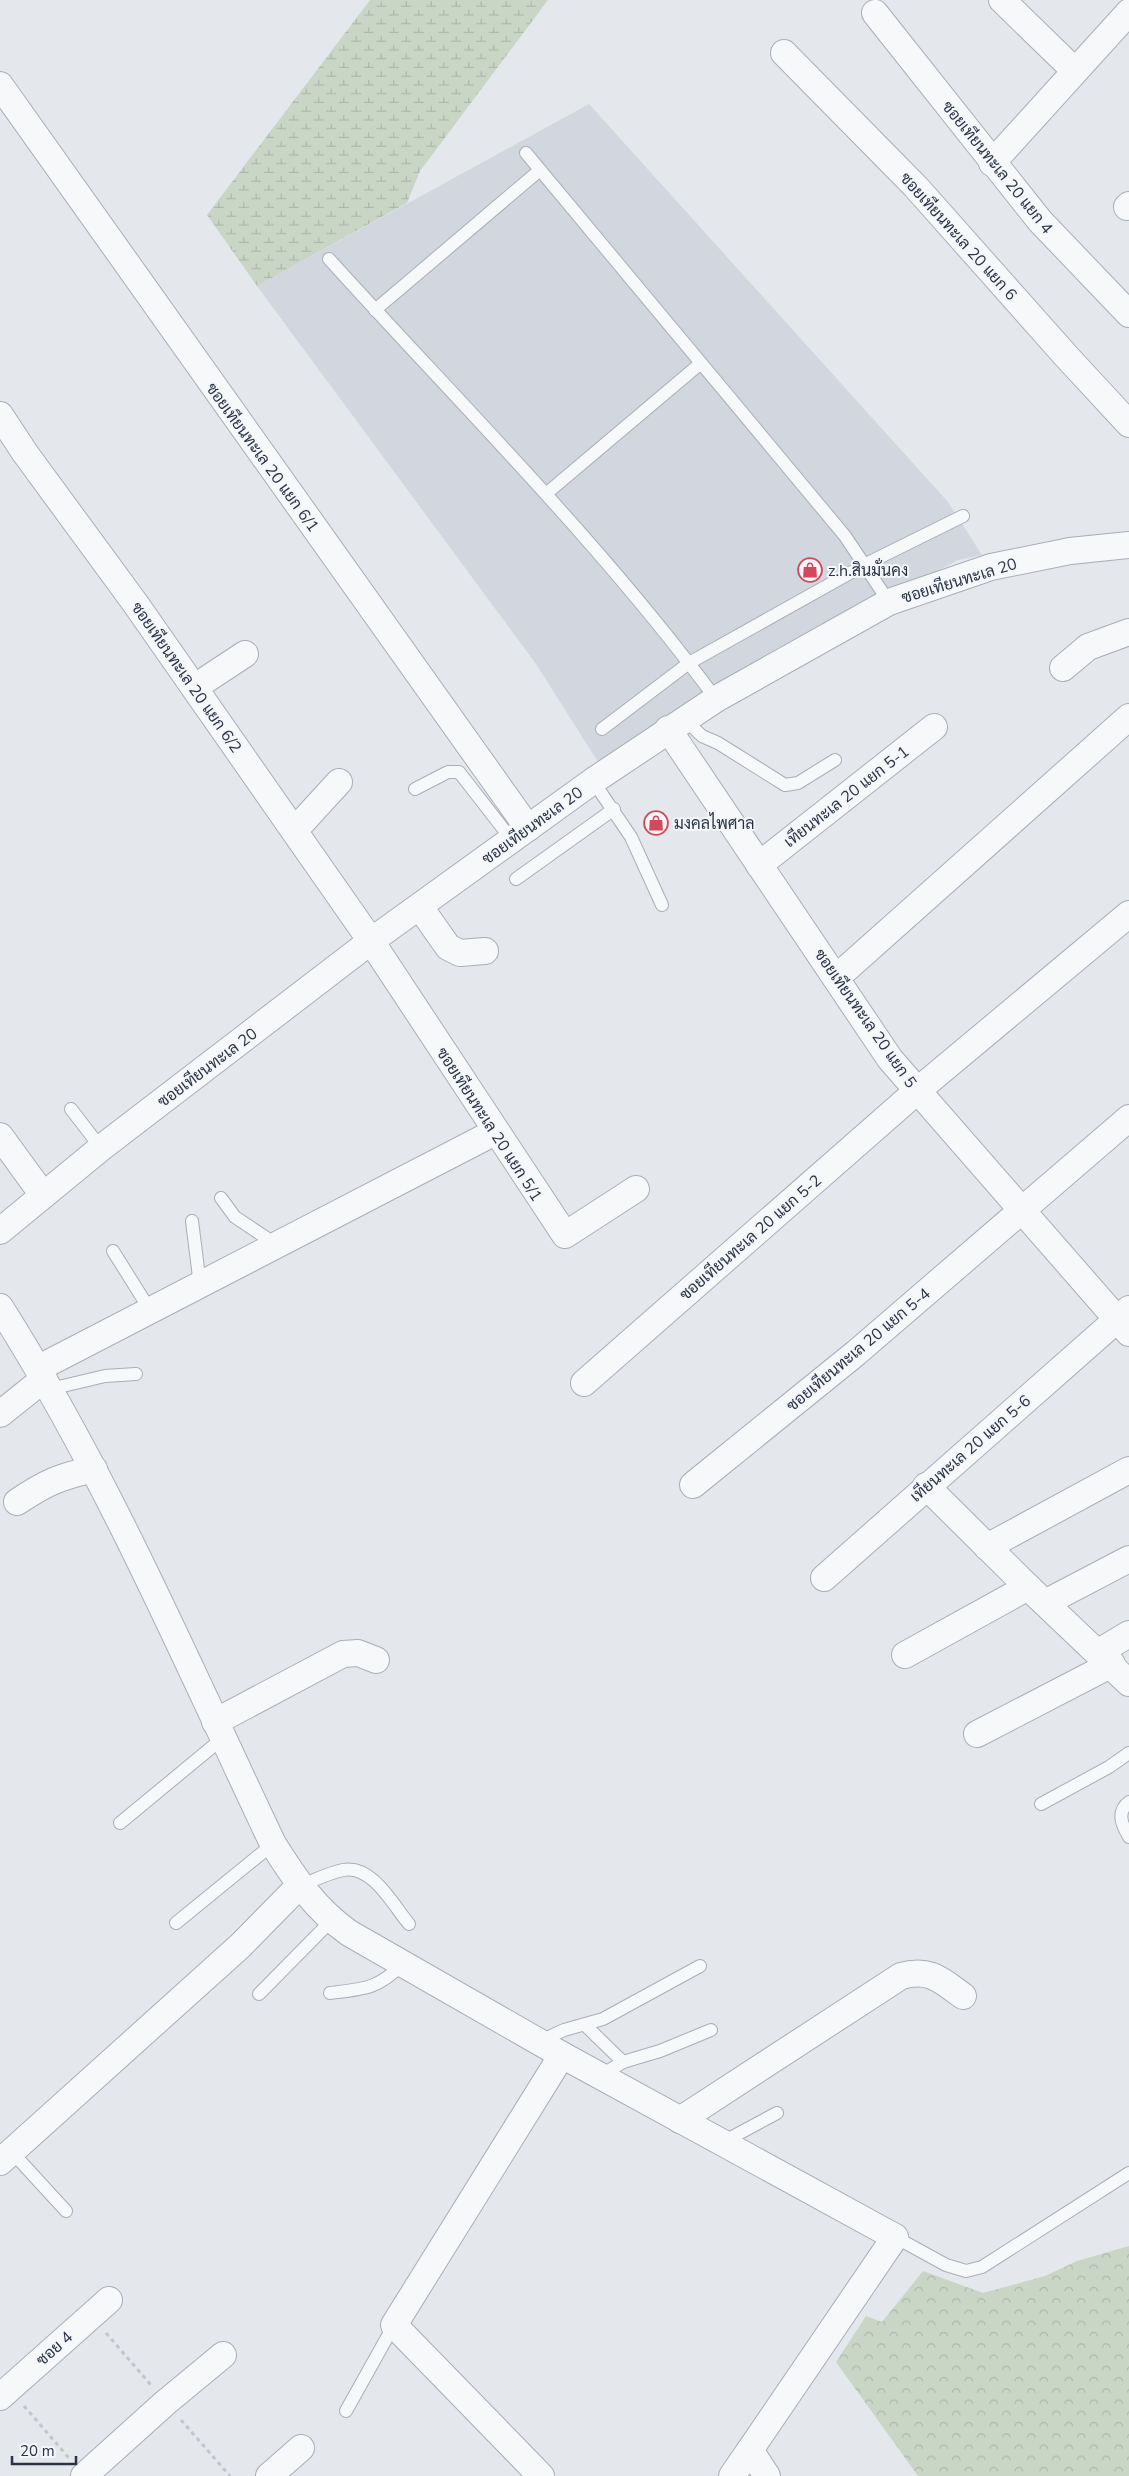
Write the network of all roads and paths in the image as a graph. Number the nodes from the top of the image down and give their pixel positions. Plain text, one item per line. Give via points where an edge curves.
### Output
1 (1002, 0) edge
2 (1129, 12) edge
3 (875, 13) dead end
4 (784, 53) dead end
5 (1075, 71) junction
6 (0, 85) edge
7 (526, 153) dead end
8 (992, 163) junction
9 (540, 170) junction
10 (329, 260) dead end
11 (375, 310) junction
12 (1129, 314) edge
13 (702, 363) junction
14 (0, 415) edge
15 (1129, 424) edge
16 (547, 493) junction
17 (963, 516) dead end
18 (1129, 545) edge
19 (866, 564) junction
20 (889, 602) junction
21 (1129, 632) edge
22 (246, 654) dead end
23 (689, 663) junction
24 (1062, 668) dead end
25 (195, 687) junction
26 (716, 699) junction
27 (1129, 717) edge
28 (676, 724) junction
29 (934, 727) dead end
30 (602, 728) dead end
31 (835, 760) dead end
32 (593, 781) junction
33 (339, 782) dead end
34 (415, 789) dead end
35 (614, 809) junction
36 (295, 830) junction
37 (520, 834) junction
38 (759, 864) junction
39 (516, 879) dead end
40 (662, 905) dead end
41 (420, 906) junction
42 (1129, 914) edge
43 (371, 941) junction
44 (485, 951) dead end
45 (836, 978) junction
46 (917, 1091) junction
47 (71, 1109) dead end
48 (1129, 1118) edge
49 (495, 1132) junction
50 (0, 1136) edge
51 (100, 1148) junction
52 (636, 1190) dead end
53 (43, 1195) junction
54 (221, 1198) dead end
55 (1021, 1210) junction
56 (192, 1221) dead end
57 (0, 1231) edge
58 (277, 1245) junction
59 (113, 1251) dead end
60 (200, 1285) junction
61 (0, 1307) edge
62 (150, 1310) junction
63 (1125, 1321) edge
64 (136, 1374) dead end
65 (44, 1378) junction
66 (584, 1383) dead end
67 (0, 1414) edge
68 (94, 1470) junction
69 (1129, 1470) edge
70 (693, 1485) dead end
71 (926, 1486) junction
72 (17, 1502) dead end
73 (987, 1547) junction
74 (1129, 1559) edge
75 (824, 1578) dead end
76 (1036, 1595) junction
77 (1129, 1634) edge
78 (905, 1655) dead end
79 (376, 1660) dead end
80 (1113, 1666) edge
81 (219, 1730) junction
82 (977, 1734) dead end
83 (1129, 1753) edge
84 (1129, 1802) edge
85 (1041, 1804) dead end
86 (120, 1824) dead end
87 (1129, 1837) edge
88 (273, 1844) junction
89 (299, 1886) junction
90 (331, 1921) junction
91 (176, 1923) dead end
92 (409, 1924) dead end
93 (403, 1964) junction
94 (700, 1966) dead end
95 (330, 1993) dead end
96 (259, 1994) dead end
97 (964, 1996) dead end
98 (585, 2025) junction
99 (711, 2030) dead end
100 (538, 2042) junction
101 (562, 2055) junction
102 (623, 2062) junction
103 (600, 2076) junction
104 (776, 2113) dead end
105 (680, 2120) junction
106 (723, 2142) junction
107 (6, 2157) edge
108 (1129, 2173) edge
109 (66, 2211) dead end
110 (895, 2237) junction
111 (108, 2300) dead end
112 (394, 2325) junction
113 (223, 2355) dead end
114 (4, 2393) edge
115 (346, 2411) dead end
116 (301, 2448) dead end
117 (750, 2450) junction
118 (85, 2476) edge
119 (269, 2476) edge
120 (541, 2476) edge
121 (732, 2476) edge
122 (767, 2476) edge

1 - 5 street
2 - 5 street
3 - 8 street, ซอยเทียนทะเล 20 แยก 4
4 - 15 street, ซอยเทียนทะเล 20 แยก 6 via 916,188
5 - 8 street
6 - 37 street, ซอยเทียนทะเล 20 แยก 6/1
7 - 9 lane
8 - 12 street, ซอยเทียนทะเล 20 แยก 4 via 1040,220
9 - 11 lane
9 - 13 lane
10 - 11 lane
11 - 16 lane
13 - 16 lane
13 - 19 lane
14 - 25 street, ซอยเทียนทะเล 20 แยก 6/2
16 - 23 lane
17 - 19 lane
18 - 20 street, ซอยเทียนทะเล 20 via 1070,552 991,568
19 - 20 lane
19 - 23 lane
20 - 26 street, ซอยเทียนทะเล 20
21 - 24 street via 1088,647
22 - 25 street
23 - 26 lane
23 - 30 lane
25 - 36 street, ซอยเทียนทะเล 20 แยก 6/2
26 - 28 street, ซอยเทียนทะเล 20
27 - 45 street
28 - 31 lane via 718,743 785,785 798,783
28 - 32 street, ซอยเทียนทะเล 20
28 - 38 street, ซอยเทียนทะเล 20 แยก 5
29 - 38 street, เทียนทะเล 20 แยก 5-1
32 - 35 lane
32 - 37 street, ซอยเทียนทะเล 20
33 - 36 street
34 - 37 lane via 448,772 459,772
35 - 39 lane
35 - 40 lane via 644,863
36 - 43 street, ซอยเทียนทะเล 20 แยก 6/2
37 - 41 street, ซอยเทียนทะเล 20
38 - 45 street, ซอยเทียนทะเล 20 แยก 5
41 - 43 street, ซอยเทียนทะเล 20
41 - 44 street via 448,947 460,953
42 - 46 street, ซอยเทียนทะเล 20 แยก 5-2
43 - 49 street, ซอยเทียนทะเล 20 แยก 5/1
43 - 51 street, ซอยเทียนทะเล 20
45 - 46 street, ซอยเทียนทะเล 20 แยก 5 via 890,1058
46 - 55 street, ซอยเทียนทะเล 20 แยก 5
46 - 66 street, ซอยเทียนทะเล 20 แยก 5-2
47 - 51 lane
48 - 55 street, ซอยเทียนทะเล 20 แยก 5-4
49 - 52 street, ซอยเทียนทะเล 20 แยก 5/1 via 565,1235
49 - 58 street
50 - 53 street
51 - 53 street, ซอยเทียนทะเล 20
53 - 57 street, ซอยเทียนทะเล 20
54 - 58 lane via 235,1217
55 - 63 street, ซอยเทียนทะเล 20 แยก 5
55 - 70 street, ซอยเทียนทะเล 20 แยก 5-4 via 856,1353
56 - 60 lane
58 - 60 street
59 - 62 lane
60 - 62 street
61 - 65 street
62 - 65 street
63 - 71 street, เทียนทะเล 20 แยก 5-6
64 - 65 lane
65 - 67 street
65 - 68 street
68 - 72 street via 48,1482
68 - 81 street
69 - 73 street
71 - 73 street
71 - 75 street, เทียนทะเล 20 แยก 5-6
73 - 76 street
74 - 76 street
76 - 78 street
76 - 80 street
77 - 80 street
79 - 81 street via 358,1653 343,1654
80 - 82 street
81 - 86 lane
81 - 88 street
83 - 85 lane
84 - 87 lane via 1120,1814
88 - 89 street
88 - 91 lane
89 - 90 street
89 - 92 lane via 345,1870 363,1872
89 - 107 street via 240,1946
90 - 93 street
90 - 96 lane
93 - 95 lane via 380,1984
93 - 100 street
94 - 98 lane via 603,2019
97 - 105 street via 927,1973 901,1976
98 - 100 lane
98 - 102 lane
99 - 102 lane
100 - 101 street
101 - 103 street
101 - 112 street
102 - 103 lane
103 - 105 street
104 - 106 lane
105 - 106 street
106 - 110 street
107 - 109 lane
108 - 110 lane via 982,2267 966,2270 946,2265
110 - 117 street
111 - 114 street, ซอย 4
112 - 115 lane
112 - 120 street
113 - 118 street via 165,2402
114 - 118 path
116 - 119 street
117 - 121 street
117 - 122 street

